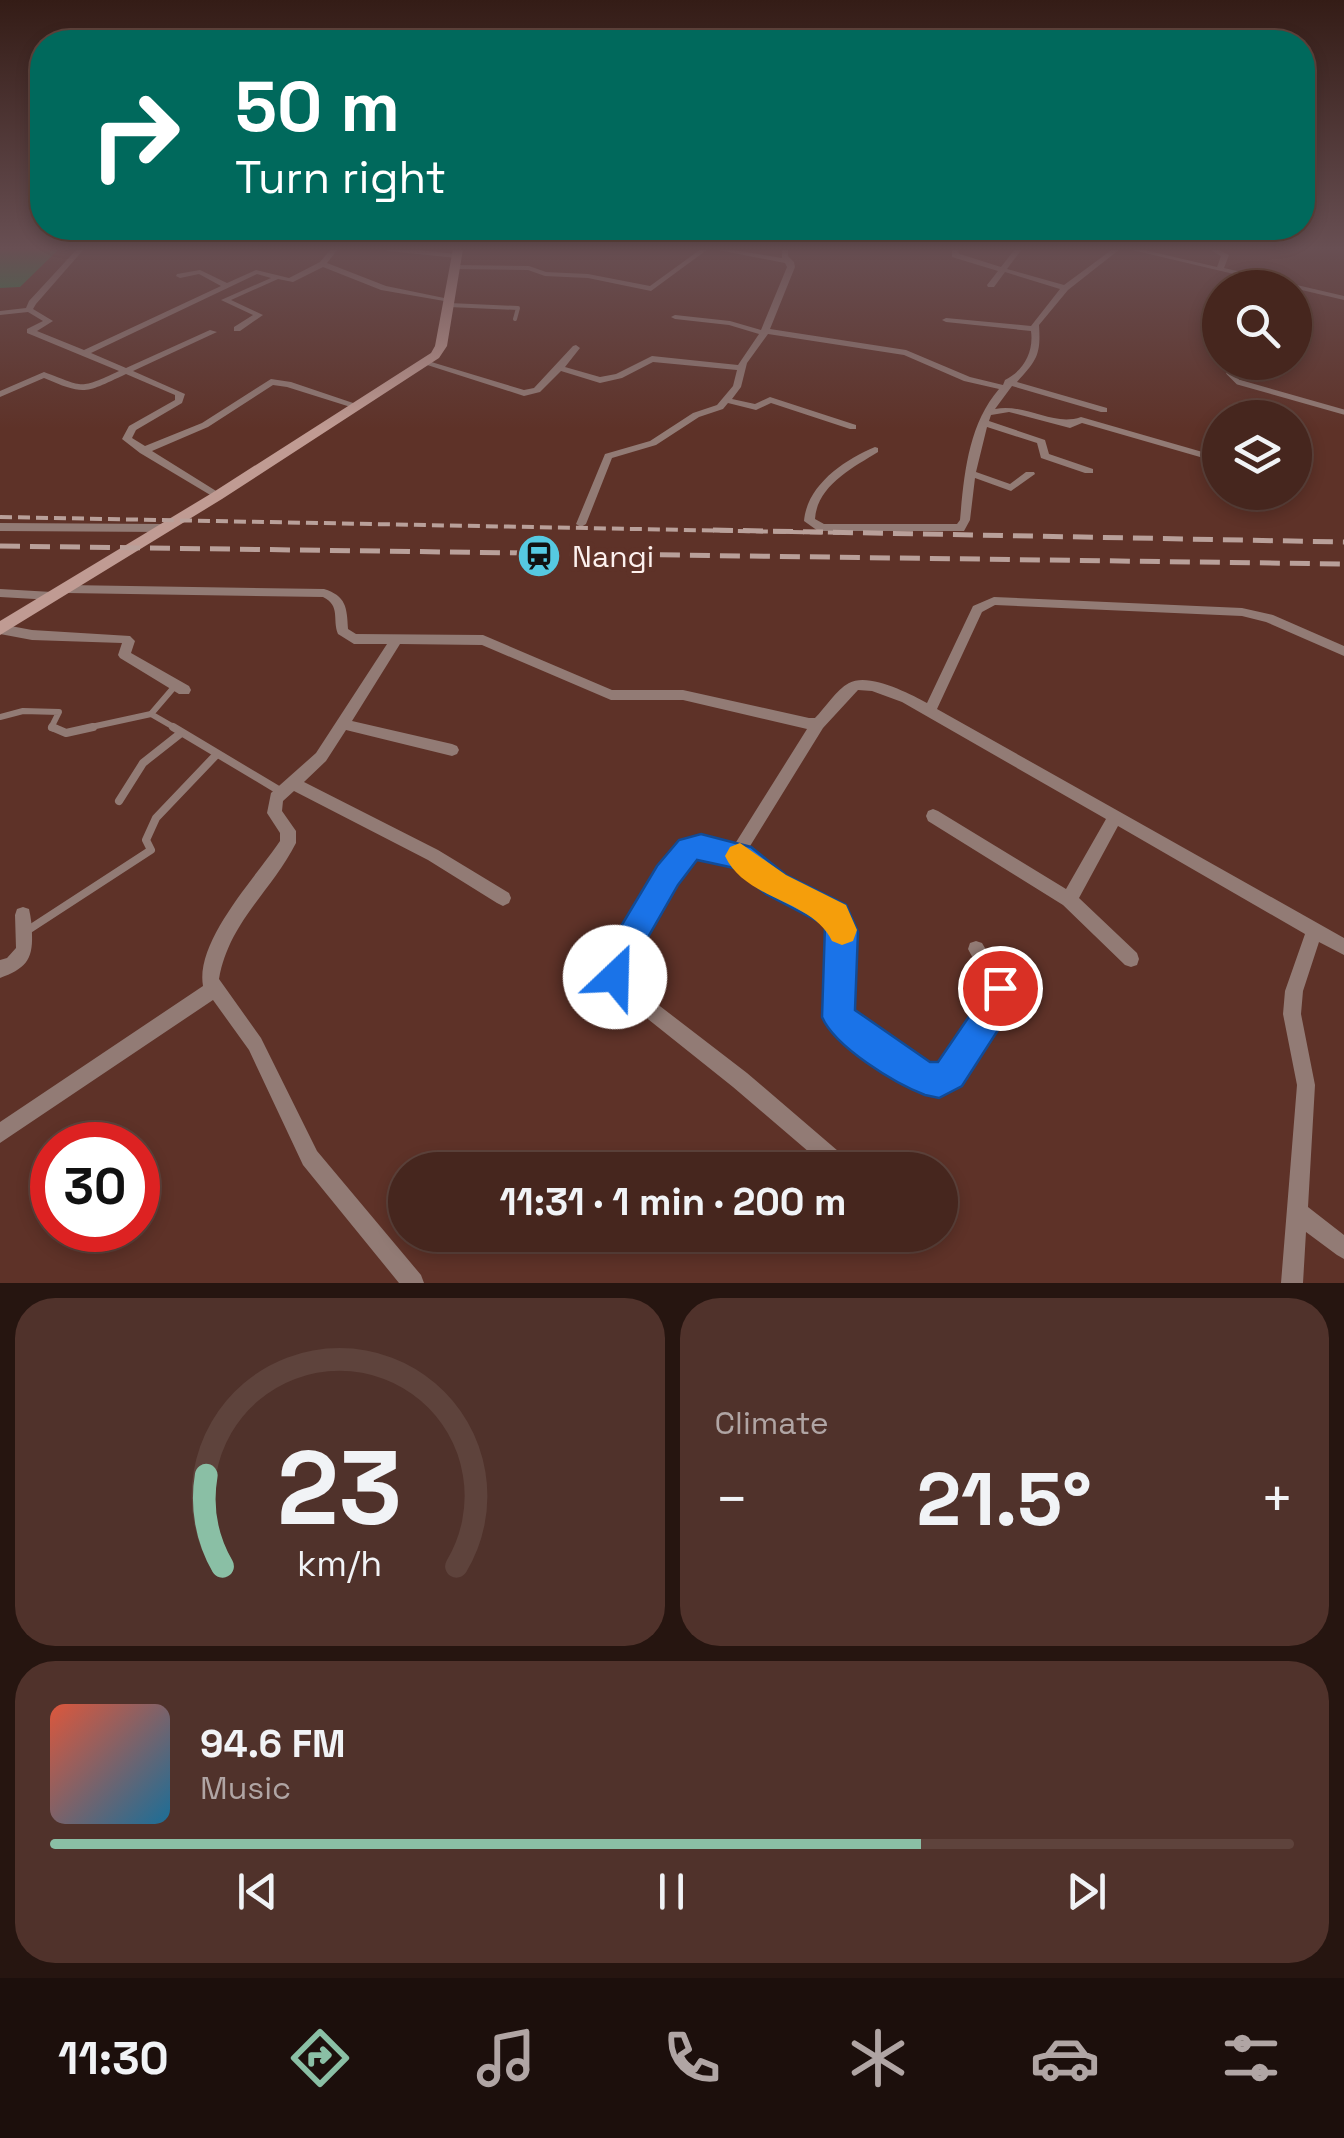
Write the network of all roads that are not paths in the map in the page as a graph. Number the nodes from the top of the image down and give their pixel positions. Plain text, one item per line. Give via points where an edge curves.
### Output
1 (175, 309) edge
2 (245, 309) edge
3 (449, 309) edge
4 (518, 309) edge
5 (773, 309) edge
6 (1049, 309) edge
7 (29, 310) joint
8 (0, 313) edge
9 (675, 316) dead end
10 (515, 318) dead end
11 (946, 320) dead end
12 (1034, 329) junction
13 (237, 330) dead end
14 (213, 332) dead end
15 (764, 332) junction
16 (576, 348) dead end
17 (83, 354) junction
18 (425, 363) junction
19 (558, 368) junction
20 (741, 368) junction
21 (123, 372) junction
22 (1236, 380) edge
23 (1006, 385) junction
24 (0, 394) edge
25 (726, 400) junction
26 (357, 406) junction
27 (1104, 410) dead end
28 (1344, 412) edge
29 (987, 418) junction
30 (852, 427) dead end
31 (875, 450) dead end
32 (143, 452) junction
33 (1202, 455) edge
34 (1088, 472) dead end
35 (970, 473) junction
36 (1030, 474) dead end
37 (216, 496) junction
38 (581, 524) dead end
39 (0, 527) edge
40 (164, 528) junction
41 (60, 592) junction
42 (0, 593) edge
43 (0, 629) edge
44 (397, 639) junction
45 (1344, 650) edge
46 (180, 688) joint
47 (930, 710) junction
48 (151, 714) junction
49 (0, 717) edge
50 (343, 724) junction
51 (818, 724) junction
52 (181, 733) junction
53 (452, 750) dead end
54 (217, 754) junction
55 (287, 787) junction
56 (119, 801) dead end
57 (933, 816) dead end
58 (1115, 817) junction
59 (742, 856) junction
60 (503, 898) dead end
61 (1070, 900) junction
62 (24, 924) joint
63 (1314, 931) junction
64 (1344, 947) edge
65 (976, 949) dead end
66 (1131, 958) dead end
67 (0, 970) edge
68 (212, 990) junction
69 (0, 1133) edge
70 (824, 1152) edge
71 (1298, 1213) junction
72 (1344, 1248) edge
73 (413, 1283) edge
74 (1292, 1283) edge

1 - 17 street
2 - 13 street via 259,315
3 - 18 street via 441,346
4 - 10 lane
5 - 15 street
6 - 12 street
7 - 8 street
7 - 17 street via 49,319 32,333
9 - 15 street
11 - 12 street
12 - 23 street via 1032,357
14 - 21 street
15 - 20 street
15 - 23 street via 906,353 967,378
16 - 19 street
17 - 21 street
18 - 19 street via 524,393 537,390
18 - 26 street
19 - 20 street via 600,380 652,359
20 - 25 street
21 - 24 street via 81,390 40,376
21 - 32 street via 182,396 127,433
22 - 28 lane
23 - 27 street
23 - 29 street
25 - 30 street via 756,406 770,400
25 - 38 street via 657,441 608,456
26 - 32 street via 272,382 204,426
26 - 37 street
29 - 33 street via 1009,409 1070,425 1081,420
29 - 34 street via 1042,442 1044,456
29 - 35 street
31 - 35 street via 830,481 809,521 822,528 960,528
32 - 37 street
35 - 36 street via 1011,488
37 - 40 street
39 - 40 street
40 - 41 street
41 - 42 street
41 - 43 street
41 - 44 street via 324,593 341,604 345,636
43 - 46 street via 126,639 124,655
44 - 50 street
44 - 51 street via 483,640 611,695 683,695
45 - 47 street via 1242,612 994,601 977,609
46 - 48 lane
47 - 51 street via 855,684
47 - 58 street
48 - 49 lane via 66,733 51,728 60,712
48 - 52 lane
50 - 53 street
50 - 55 street via 312,768
51 - 59 street via 742,842
52 - 54 lane
52 - 56 lane via 144,763
54 - 55 lane
54 - 62 lane via 156,818 146,840 151,850
55 - 60 street via 434,855
55 - 68 street via 273,807 290,837 230,926 211,968
57 - 61 street
58 - 61 street
58 - 63 street
59 - 65 street via 841,922 838,1017 925,1078 939,1081 950,1074 998,1002 1000,988
59 - 70 street via 689,849 624,950 615,977
61 - 66 street
62 - 67 street via 20,958
63 - 64 street
63 - 71 street via 1292,1014 1306,1085
68 - 69 street
68 - 73 street via 255,1044 310,1158
71 - 72 street
71 - 74 street

